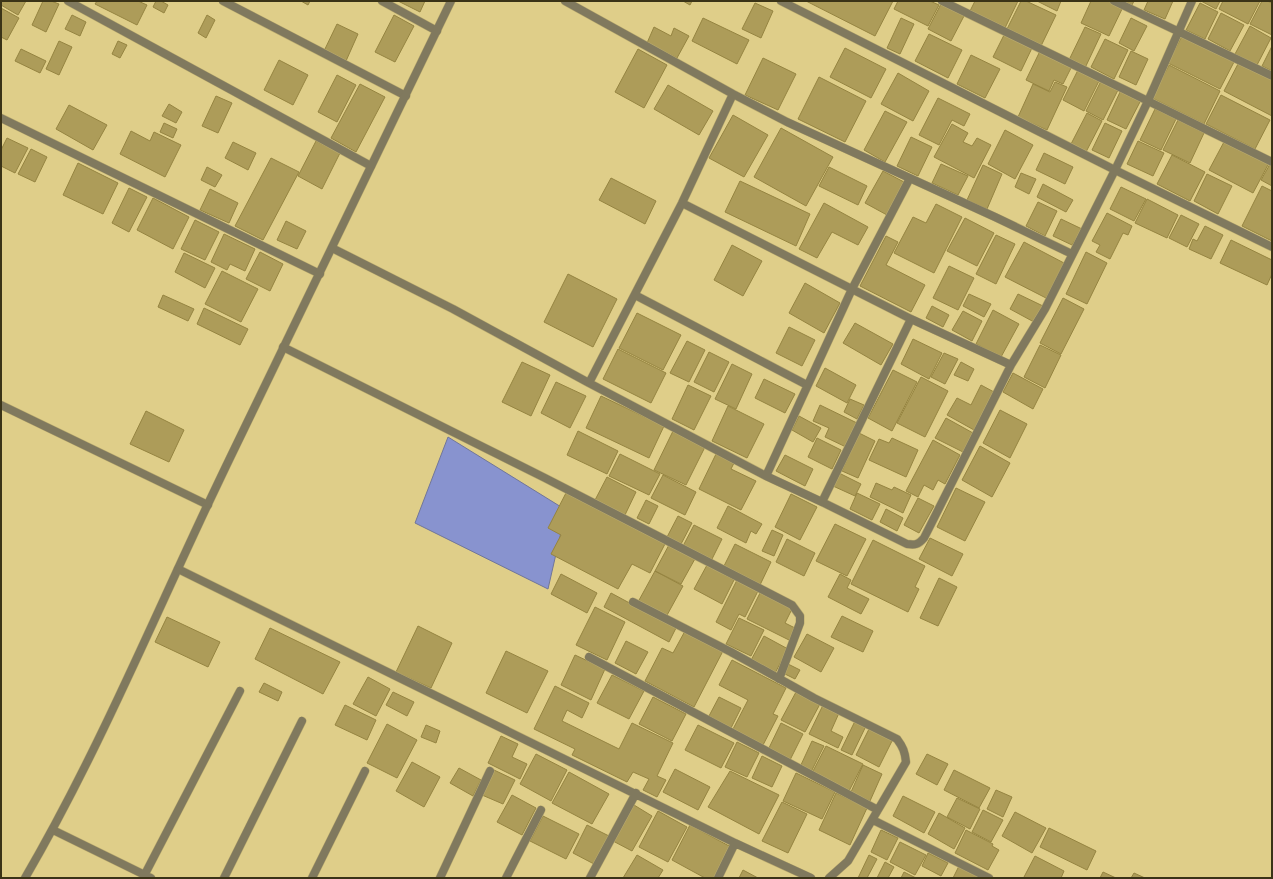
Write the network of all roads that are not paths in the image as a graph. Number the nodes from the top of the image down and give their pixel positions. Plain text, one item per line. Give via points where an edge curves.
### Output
1 (68, 1) edge
2 (223, 1) edge
3 (382, 1) edge
4 (451, 1) edge
5 (565, 1) edge
6 (781, 1) edge
7 (942, 1) edge
8 (1114, 1) edge
9 (1192, 1) edge
10 (437, 31) junction
11 (1179, 32) junction
12 (1272, 76) edge
13 (733, 94) junction
14 (406, 96) junction
15 (1148, 101) junction
16 (1, 118) edge
17 (1272, 162) edge
18 (371, 166) junction
19 (1116, 170) junction
20 (910, 178) junction
21 (682, 203) junction
22 (1272, 247) edge
23 (332, 248) junction
24 (1072, 254) junction
25 (320, 274) junction
26 (852, 290) junction
27 (635, 295) junction
28 (911, 319) junction
29 (283, 347) junction
30 (1011, 365) junction
31 (589, 383) junction
32 (807, 385) junction
33 (1, 404) edge
34 (766, 476) junction
35 (822, 502) junction
36 (208, 505) junction
37 (178, 569) junction
38 (633, 602) dead end
39 (589, 657) dead end
40 (779, 679) junction
41 (240, 691) dead end
42 (302, 722) dead end
43 (365, 771) dead end
44 (490, 771) dead end
45 (636, 794) junction
46 (541, 810) dead end
47 (878, 810) junction
48 (873, 820) junction
49 (53, 830) junction
50 (735, 842) junction
51 (148, 876) edge
52 (25, 878) edge
53 (224, 878) edge
54 (312, 878) edge
55 (440, 878) edge
56 (506, 878) edge
57 (590, 878) edge
58 (718, 878) edge
59 (810, 878) edge
60 (830, 878) edge
61 (989, 878) edge

1 - 18 street
2 - 14 street
3 - 10 street
4 - 10 street
5 - 13 street
6 - 19 street
7 - 15 street
8 - 11 street
9 - 11 street
10 - 14 street
11 - 12 street
11 - 15 street
13 - 20 street via 787,122
13 - 21 street
14 - 18 street
15 - 17 street
15 - 19 street
16 - 25 street
18 - 23 street
19 - 22 street
19 - 24 street
20 - 24 street
20 - 26 street
21 - 26 street
21 - 27 street
23 - 25 street
23 - 31 street via 453,309
24 - 30 street via 1045,309
25 - 29 street
26 - 28 street
26 - 32 street
27 - 31 street
27 - 32 street
28 - 30 street
28 - 35 street
29 - 36 street
29 - 40 street via 538,474 792,605 800,616 800,624
30 - 35 street via 929,529 919,544 907,544
31 - 34 street
32 - 34 street
33 - 36 street
34 - 35 street
36 - 37 street
37 - 45 street
37 - 49 street
38 - 40 street
39 - 47 street
40 - 47 street via 897,739 903,746 906,762
41 - 51 street
42 - 53 street
43 - 54 street
44 - 55 street
45 - 50 street
45 - 57 street
46 - 56 street
47 - 48 street
48 - 60 street via 848,861
48 - 61 street
49 - 51 street
49 - 52 street
50 - 58 street
50 - 59 street

